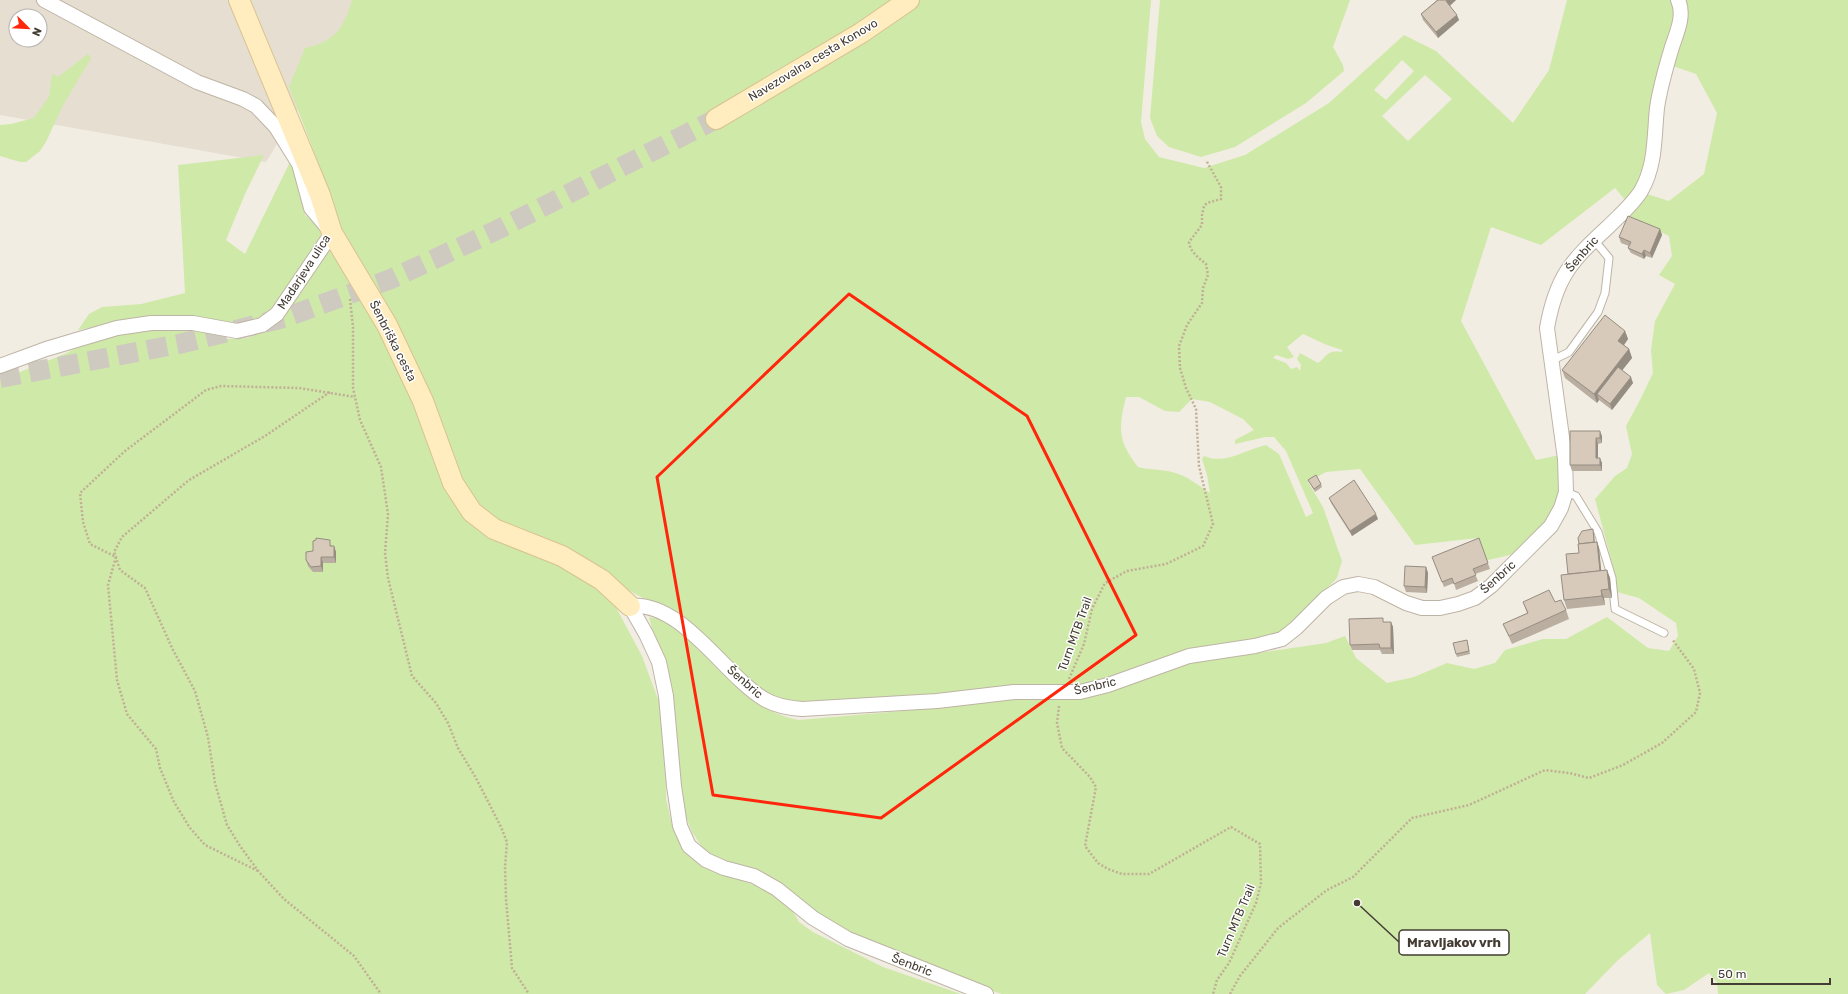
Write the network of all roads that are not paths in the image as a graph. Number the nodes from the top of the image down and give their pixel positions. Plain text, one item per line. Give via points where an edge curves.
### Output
1 (44, 0) edge
2 (239, 0) edge
3 (909, 0) edge
4 (1678, 0) edge
5 (716, 119) tunnel mouth
6 (332, 233) junction
7 (1594, 240) junction
8 (1550, 361) junction
9 (0, 366) edge
10 (1566, 492) junction
11 (630, 606) junction
12 (1664, 633) road end
13 (986, 994) edge

1 - 6 street, Madarjeva ulica via 197,82 256,106 276,127 299,164 311,208
2 - 6 street, Šenbriška cesta via 320,195
3 - 5 street, Navezovalna cesta Konovo via 861,33
4 - 7 street, Šenbric via 1681,19 1662,80 1651,169 1641,192
6 - 9 street, Madarjeva ulica via 277,314 262,325 237,331 193,323 151,322 118,328 46,349
6 - 11 street, Šenbriška cesta via 387,325 423,401 453,483 472,512 494,529 562,556 602,580
7 - 8 street, Šenbric via 1569,266 1558,285 1547,328
7 - 8 lane via 1609,258 1605,293 1598,312 1569,352
8 - 10 street, Šenbric via 1565,459
10 - 11 street, Šenbric via 1551,526 1491,586 1475,598 1440,608 1422,608 1374,587 1358,584 1343,587 1326,598 1282,639 1255,646 1189,656 1108,685 1080,692 1014,692 937,701 802,709 782,707 763,698 682,625 659,610 639,605
10 - 12 lane via 1576,496 1598,532 1612,578 1615,610
11 - 13 street, Šenbric via 659,662 666,696 680,826 689,846 706,860 754,876 813,918 848,939

